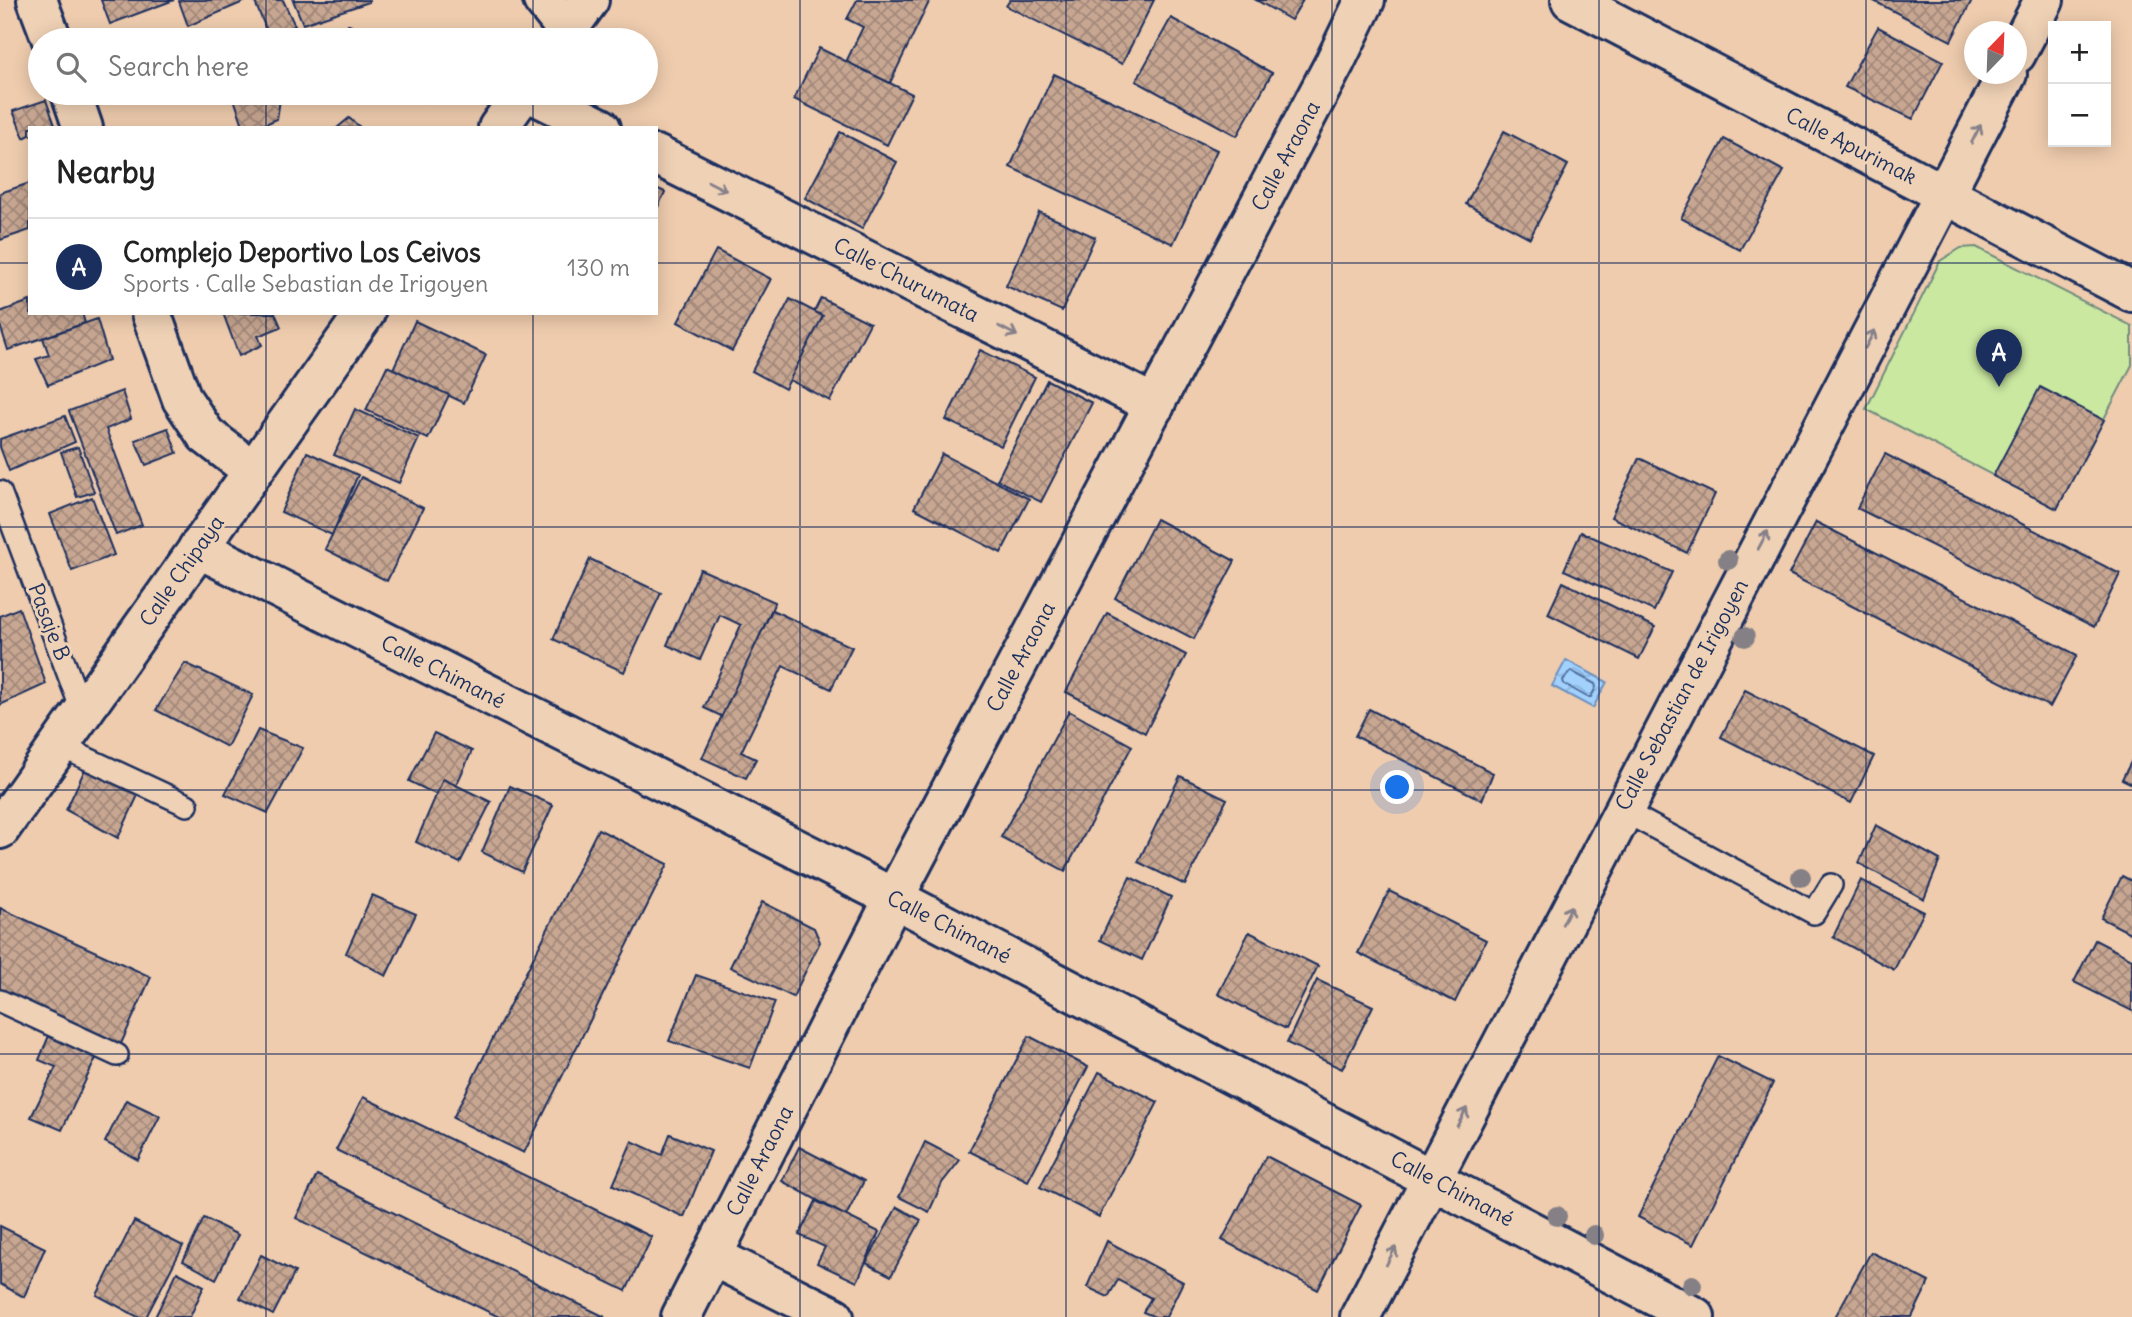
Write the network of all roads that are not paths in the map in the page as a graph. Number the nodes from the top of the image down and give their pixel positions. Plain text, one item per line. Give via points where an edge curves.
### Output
1 (37, 0) edge
2 (543, 0) edge
3 (1365, 0) edge
4 (1571, 0) edge
5 (2044, 0) edge
6 (572, 24) edge
7 (48, 28) edge
8 (2027, 34) edge
9 (2002, 84) edge
10 (75, 105) edge
11 (514, 105) edge
12 (555, 105) edge
13 (82, 126) edge
14 (499, 126) edge
15 (597, 126) edge
16 (658, 156) edge
17 (1946, 195) junction
18 (2132, 292) edge
19 (152, 315) edge
20 (364, 315) edge
21 (1155, 405) junction
22 (253, 471) junction
23 (0, 492) edge
24 (198, 548) junction
25 (83, 713) junction
26 (60, 746) junction
27 (187, 805) dead end
28 (1622, 810) junction
29 (0, 829) edge
30 (1831, 885) dead end
31 (894, 898) junction
32 (0, 1001) edge
33 (117, 1055) dead end
34 (1431, 1178) junction
35 (712, 1256) junction
36 (681, 1317) edge
37 (834, 1317) edge
38 (1360, 1317) edge
39 (1695, 1317) edge

1 - 7 street
2 - 6 street
3 - 21 street, Calle Araona
4 - 17 street, Calle Apurimak
5 - 8 street
17 -> 9 street, Calle Sebastian de Irigoyen
10 - 13 street
11 - 14 street
12 - 15 street
16 -> 21 street, Calle Churumata
17 - 18 street, Calle Apurimak
28 -> 17 street, Calle Sebastian de Irigoyen
19 - 22 street via 182,399 206,435
20 - 22 street, Calle Chipaya
21 - 31 street, Calle Araona
22 - 24 street, Calle Chipaya
23 - 25 lane, Pasaje B
24 - 25 street, Calle Chipaya
24 - 31 street, Calle Chimané
25 - 26 street, Calle Chipaya
26 - 27 lane
26 - 29 street, Calle Chipaya
28 - 30 lane via 1814,913
34 -> 28 street, Calle Sebastian de Irigoyen
31 - 34 street, Calle Chimané
31 - 35 street, Calle Araona
32 - 33 lane
38 -> 34 street, Calle Sebastian de Irigoyen
34 - 39 street, Calle Chimané
35 - 36 street, Calle Araona
35 - 37 street

